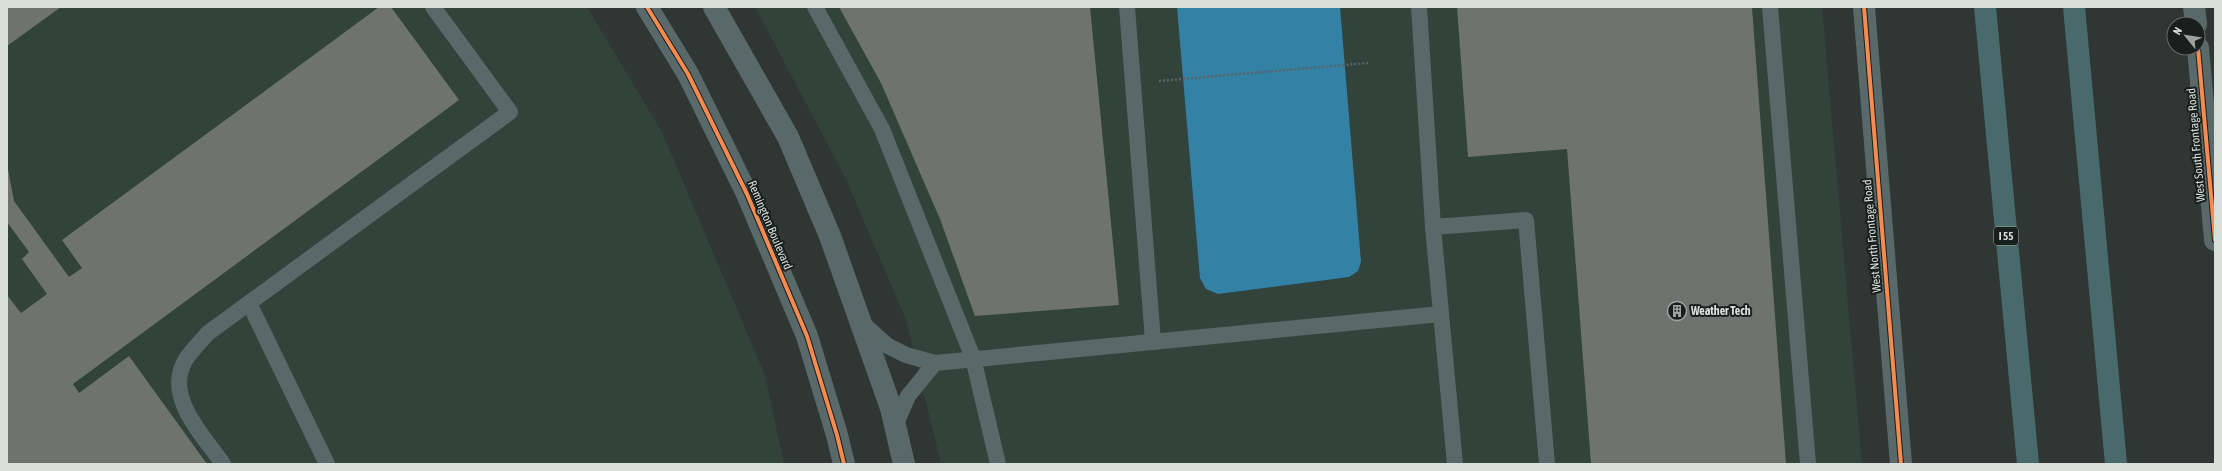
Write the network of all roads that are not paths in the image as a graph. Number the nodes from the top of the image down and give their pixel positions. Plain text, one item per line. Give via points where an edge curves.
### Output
1 (434, 7) edge
2 (647, 7) edge
3 (714, 7) edge
4 (814, 7) edge
5 (1127, 7) edge
6 (1418, 7) edge
7 (1770, 7) edge
8 (1864, 7) edge
9 (1984, 7) edge
10 (2074, 7) edge
11 (2199, 56) edge
12 (1433, 227) junction
13 (2215, 240) edge
14 (249, 303) junction
15 (1441, 314) junction
16 (860, 321) junction
17 (1153, 341) junction
18 (973, 358) junction
19 (935, 363) junction
20 (896, 426) junction
21 (223, 464) edge
22 (327, 464) edge
23 (844, 464) edge
24 (904, 464) edge
25 (998, 464) edge
26 (1455, 464) edge
27 (1547, 464) edge
28 (1808, 464) edge
29 (1901, 464) edge
30 (2028, 464) edge
31 (2116, 464) edge

1 - 14 lane via 510,112
2 - 23 street, Remington Boulevard via 688,74 747,194 807,336
3 - 16 street via 788,137 830,236
4 - 18 lane via 882,130
5 - 17 lane
6 - 12 lane
7 - 28 lane
8 - 29 street, West North Frontage Road
9 - 30 highway, I 55
10 - 31 highway
11 - 13 street, West South Frontage Road
12 - 15 lane
12 - 27 lane via 1526,220
14 - 21 lane via 208,333 186,359 178,382 183,405
14 - 22 lane
15 - 17 lane
15 - 26 lane
16 - 19 lane via 888,346 906,355
16 - 20 street
17 - 18 lane
18 - 19 lane
18 - 25 lane
19 - 20 lane via 908,396
20 - 24 street

